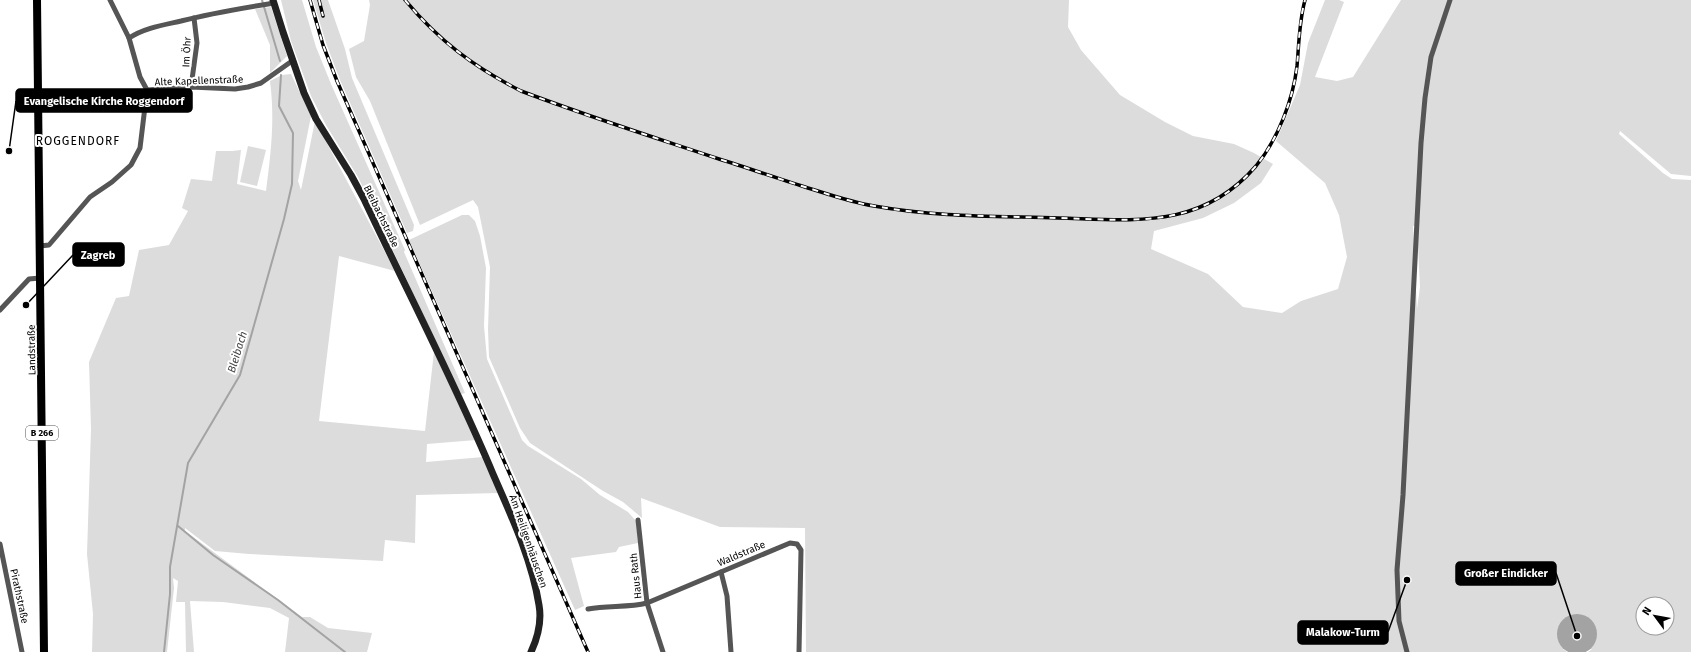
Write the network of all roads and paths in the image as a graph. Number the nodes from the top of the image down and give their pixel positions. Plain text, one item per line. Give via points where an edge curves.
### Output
1 (37, 0) edge
2 (110, 0) edge
3 (1450, 0) edge
4 (272, 3) edge
5 (194, 18) junction
6 (129, 38) junction
7 (292, 61) junction
8 (191, 87) junction
9 (146, 90) junction
10 (40, 246) junction
11 (40, 278) junction
12 (0, 310) edge
13 (478, 439) joint
14 (638, 520) dead end
15 (0, 544) edge
16 (721, 572) junction
17 (647, 603) junction
18 (588, 609) dead end
19 (22, 652) edge
20 (44, 652) edge
21 (531, 652) edge
22 (663, 652) edge
23 (731, 652) edge
24 (799, 652) edge
25 (1406, 652) edge

1 - 10 main road, Landstraße / B 266
2 - 6 street
3 - 25 street via 1432,57 1424,98 1420,143 1397,570 1399,621
4 - 5 street
4 - 7 main road, Bleibachstraße
5 - 6 street via 156,26
5 - 8 street, Im Öhr via 197,43
6 - 9 street
7 - 8 street, Alte Kapellenstraße via 261,83 248,87
7 - 13 main road, Bleibachstraße via 316,119 364,199
8 - 9 street, Alte Kapellenstraße
9 - 10 street via 140,148 131,165 90,197 49,245
10 - 11 main road, Landstraße / B 266
11 - 12 street via 29,279
11 - 20 main road, Landstraße / B 266
13 - 21 main road, Am Heiligenhäuschen via 517,530 537,595 539,629
14 - 17 street, Haus Rath
15 - 19 street, Pirathstraße
16 - 17 street, Waldstraße
16 - 23 street via 727,596
16 - 24 street, Waldstraße via 790,543 797,544 801,550
17 - 18 street, Waldstraße
17 - 22 street, Haus Rath

